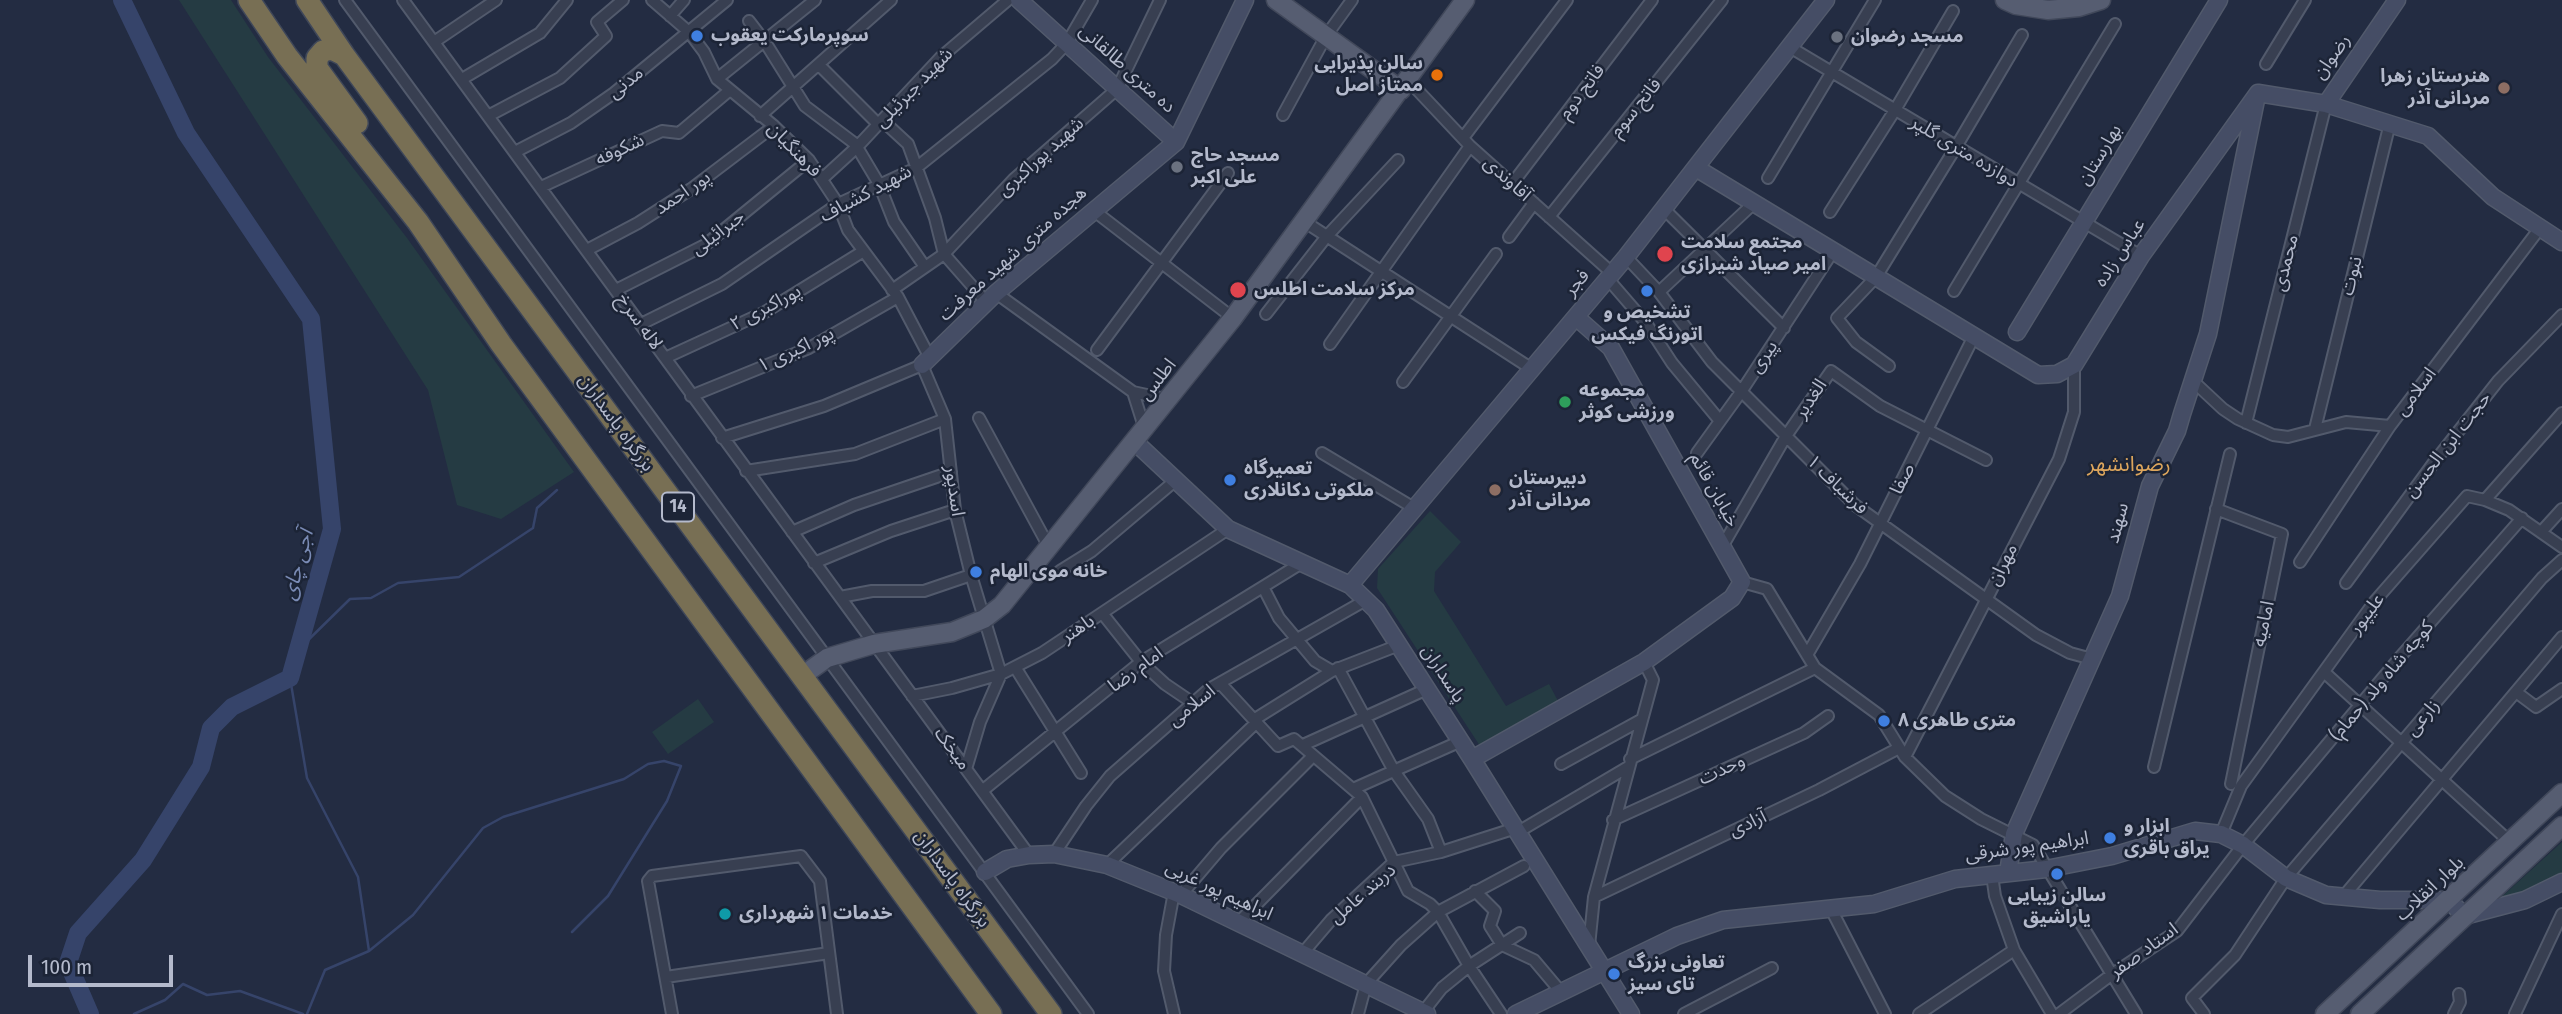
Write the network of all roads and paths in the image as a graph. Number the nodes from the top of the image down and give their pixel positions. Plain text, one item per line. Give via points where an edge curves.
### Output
1 (249, 0) edge
2 (307, 0) edge
3 (345, 0) edge
4 (403, 0) edge
5 (496, 0) edge
6 (567, 0) edge
7 (622, 0) edge
8 (652, 0) edge
9 (684, 0) edge
10 (727, 0) edge
11 (815, 0) edge
12 (891, 0) edge
13 (1008, 0) edge
14 (1019, 0) edge
15 (1091, 0) edge
16 (1160, 0) edge
17 (1245, 0) edge
18 (1276, 0) edge
19 (1352, 0) edge
20 (1465, 0) edge
21 (1567, 0) edge
22 (1652, 0) edge
23 (1722, 0) edge
24 (1826, 0) edge
25 (1875, 0) edge
26 (2005, 0) edge
27 (2101, 0) edge
28 (2219, 0) edge
29 (2305, 0) edge
30 (2397, 0) edge
31 (1953, 11) dead end
32 (670, 16) junction
33 (749, 21) dead end
34 (2115, 24) dead end
35 (689, 32) junction
36 (2022, 35) dead end
37 (1326, 36) junction
38 (434, 42) junction
39 (765, 42) junction
40 (1068, 43) junction
41 (1788, 46) junction
42 (344, 55) junction
43 (2266, 64) dead end
44 (819, 65) junction
45 (1831, 72) junction
46 (461, 79) junction
47 (717, 79) junction
48 (1404, 85) junction
49 (794, 87) junction
50 (1117, 89) junction
51 (730, 90) junction
52 (2258, 93) junction
53 (2326, 104) junction
54 (1895, 110) junction
55 (1283, 115) dead end
56 (760, 116) junction
57 (488, 117) junction
58 (880, 122) junction
59 (2390, 123) junction
60 (774, 126) junction
61 (1176, 142) junction
62 (1466, 142) junction
63 (857, 147) junction
64 (1956, 147) junction
65 (515, 152) junction
66 (809, 160) junction
67 (1398, 160) dead end
68 (916, 168) junction
69 (1696, 168) junction
70 (1228, 173) dead end
71 (1768, 177) dead end
72 (822, 179) junction
73 (879, 184) junction
74 (1513, 184) junction
75 (2019, 184) junction
76 (541, 187) junction
77 (1534, 203) junction
78 (1754, 203) junction
79 (838, 204) junction
80 (1664, 209) junction
81 (1093, 210) junction
82 (1830, 212) dead end
83 (1549, 217) junction
84 (418, 222) junction
85 (1305, 222) junction
86 (2083, 223) junction
87 (2540, 228) junction
88 (1327, 236) junction
89 (1509, 237) dead end
90 (2562, 241) edge
91 (587, 250) junction
92 (1706, 250) junction
93 (863, 252) junction
94 (944, 254) junction
95 (1496, 254) dead end
96 (2141, 256) junction
97 (1626, 257) junction
98 (1828, 258) dead end
99 (1161, 263) junction
100 (925, 267) junction
101 (1381, 271) junction
102 (1610, 276) junction
103 (1876, 277) junction
104 (616, 290) junction
105 (1659, 292) junction
106 (1954, 292) dead end
107 (895, 294) junction
108 (991, 298) junction
109 (1266, 314) dead end
110 (2562, 315) edge
111 (1451, 316) junction
112 (1576, 317) junction
113 (1233, 318) junction
114 (641, 324) junction
115 (1784, 328) junction
116 (2017, 332) dead end
117 (1973, 338) junction
118 (1330, 344) dead end
119 (1097, 350) dead end
120 (665, 358) junction
121 (926, 362) junction
122 (2074, 365) junction
123 (1889, 366) dead end
124 (1532, 369) junction
125 (2193, 381) junction
126 (1403, 382) dead end
127 (1741, 391) junction
128 (1133, 392) junction
129 (691, 396) junction
130 (1170, 400) junction
131 (2562, 413) edge
132 (979, 418) dead end
133 (945, 419) junction
134 (1720, 421) junction
135 (2246, 423) junction
136 (2390, 426) junction
137 (2315, 429) junction
138 (1927, 431) junction
139 (1140, 436) junction
140 (1786, 436) junction
141 (722, 438) junction
142 (1322, 453) dead end
143 (1697, 453) dead end
144 (2230, 454) dead end
145 (1986, 460) dead end
146 (746, 471) junction
147 (951, 472) junction
148 (1176, 480) junction
149 (2485, 500) junction
150 (1415, 508) junction
151 (2216, 509) junction
152 (2562, 509) edge
153 (955, 510) junction
154 (2522, 518) junction
155 (1880, 525) junction
156 (1228, 529) junction
157 (2542, 531) junction
158 (792, 532) junction
159 (1049, 547) junction
160 (1722, 547) junction
161 (2562, 547) edge
162 (2562, 560) edge
163 (2300, 562) dead end
164 (814, 563) junction
165 (1300, 564) junction
166 (1060, 571) dead end
167 (971, 575) junction
168 (1742, 582) junction
169 (2346, 583) dead end
170 (1350, 585) junction
171 (1263, 587) junction
172 (840, 597) junction
173 (1985, 599) junction
174 (1366, 600) junction
175 (1102, 613) junction
176 (984, 619) junction
177 (2562, 637) edge
178 (1296, 639) junction
179 (874, 644) junction
180 (1399, 645) junction
181 (1807, 655) junction
182 (827, 658) junction
183 (2092, 659) junction
184 (1142, 662) junction
185 (1644, 662) junction
186 (1015, 667) junction
187 (1815, 668) junction
188 (1335, 669) junction
189 (2323, 673) junction
190 (1001, 674) junction
191 (802, 676) junction
192 (1220, 682) junction
193 (1427, 689) junction
194 (2562, 689) edge
195 (2516, 692) junction
196 (912, 696) junction
197 (1193, 703) junction
198 (2360, 706) junction
199 (1828, 716) dead end
200 (1365, 717) junction
201 (1641, 720) junction
202 (1256, 721) junction
203 (1055, 732) junction
204 (1461, 741) junction
205 (2401, 743) junction
206 (1303, 745) junction
207 (1902, 752) junction
208 (1313, 756) junction
209 (1472, 759) junction
210 (1629, 763) junction
211 (1561, 764) dead end
212 (2154, 767) dead end
213 (966, 769) junction
214 (1394, 771) junction
215 (1081, 773) dead end
216 (2440, 780) junction
217 (2231, 783) dead end
218 (982, 791) junction
219 (1357, 793) junction
220 (2562, 793) edge
221 (1614, 820) junction
222 (2562, 826) edge
223 (1517, 830) junction
224 (2014, 834) junction
225 (2221, 834) junction
226 (2510, 842) junction
227 (2243, 845) junction
228 (1441, 852) junction
229 (1054, 854) junction
230 (1029, 855) junction
231 (1394, 862) junction
232 (1107, 865) junction
233 (1524, 866) dead end
234 (2046, 869) junction
235 (985, 872) junction
236 (2000, 874) junction
237 (2286, 878) junction
238 (2562, 881) edge
239 (1475, 891) junction
240 (1177, 894) junction
241 (1594, 897) junction
242 (2343, 897) junction
243 (2449, 900) junction
244 (1831, 909) junction
245 (1438, 912) junction
246 (2562, 914) edge
247 (2464, 916) junction
248 (1238, 923) junction
249 (1520, 933) dead end
250 (1502, 945) junction
251 (1589, 946) junction
252 (2014, 950) junction
253 (829, 953) junction
254 (1302, 954) junction
255 (1469, 966) junction
256 (1772, 968) dead end
257 (1604, 970) junction
258 (2111, 975) junction
259 (666, 977) junction
260 (1366, 984) junction
261 (1561, 992) junction
262 (2459, 994) dead end
263 (1425, 1013) edge
264 (1626, 1013) edge
265 (672, 1014) edge
266 (837, 1014) edge
267 (991, 1014) edge
268 (1051, 1014) edge
269 (1088, 1014) edge
270 (1174, 1014) edge
271 (1358, 1014) edge
272 (1501, 1014) edge
273 (1516, 1014) edge
274 (1684, 1014) edge
275 (1885, 1014) edge
276 (1919, 1014) edge
277 (2052, 1014) edge
278 (2059, 1014) edge
279 (2136, 1014) edge
280 (2204, 1014) edge
281 (2325, 1014) edge
282 (2360, 1014) edge
283 (2454, 1014) edge
284 (2515, 1014) edge

1 - 84 highway, 14 via 287,57
2 - 42 highway, بزرگراه پاسداران / 14
3 - 182 street
4 - 38 street, لاله سرخ
5 - 38 street
6 - 46 street via 540,33
7 - 57 street via 597,22 606,36 559,78
8 - 32 street, فرهنگیان
9 - 32 street
10 - 35 street, مدنی
11 - 39 street
12 - 44 street
13 - 58 street, شهید جبرئیلی via 941,57
14 - 40 street, ده متری طالقانی
15 - 40 street, شهید کشباف
16 - 50 street, شهید پوراکبری
17 - 61 street, هجده متری شهید معرفت
18 - 37 main road
19 - 37 street
20 - 48 main road, اطلس
21 - 62 street
22 - 74 street, فاتح دوم
23 - 83 street, فاتح سوم
24 - 41 street, فجر
25 - 45 street
26 - 27 main road via 2048,10
28 - 86 street, بهارستان
29 - 43 street
30 - 53 street, رضوان
31 - 54 street
32 - 35 street, فرهنگیان
33 - 39 street
34 - 75 street
35 - 47 street, فرهنگیان
35 - 65 street, مدنی via 582,116
36 - 64 street
37 - 48 main road
37 - 55 street
38 - 46 street, لاله سرخ
39 - 47 street
39 - 49 street
40 - 50 street, ده متری طالقانی
40 - 68 street, شهید کشباف
41 - 45 street, دوازده متری گلپر
41 - 69 street, فجر
42 - 84 highway via 332,49 323,51 317,68 396,177
42 - 191 highway, بزرگراه پاسداران / 14
44 - 49 street
44 - 58 street
45 - 54 street, دوازده متری گلپر
45 - 71 street
46 - 57 street, لاله سرخ
47 - 51 street, فرهنگیان
48 - 62 street, آقاوندی
48 - 85 main road, اطلس
49 - 56 street
49 - 63 street via 805,106
50 - 61 street, ده متری طالقانی
50 - 94 street, شهید پوراکبری via 1014,179
51 - 56 street, فرهنگیان
51 - 76 street, شکوفه via 679,133 662,131
52 - 53 street
52 - 96 street, عباس زاده
52 - 125 street, سهند via 2208,334
53 - 59 street
53 - 135 street, محمدی
54 - 64 street, دوازده متری گلپر
54 - 82 street
56 - 60 street, فرهنگیان
57 - 65 street, لاله سرخ
58 - 63 street, شهید جبرئیلی
58 - 68 street via 908,144
59 - 87 street via 2428,136 2493,197
59 - 137 street, نبوت
60 - 66 street, فرهنگیان
60 - 91 street, پور احمد via 691,189
61 - 81 street, هجده متری شهید معرفت
62 - 74 street, آقاوندی
62 - 101 street
63 - 72 street, شهید جبرئیلی
63 - 73 street
64 - 75 street, دوازده متری گلپر
64 - 103 street
65 - 76 street, لاله سرخ
66 - 72 street, فرهنگیان
66 - 104 street, جبرائیلی via 705,245
67 - 88 street
68 - 73 street, شهید کشباف
68 - 94 street
69 - 78 street
69 - 80 street, فجر
70 - 99 street
72 - 79 street, فرهنگیان
73 - 79 street, شهید کشباف
73 - 100 street via 894,222
74 - 77 street, آقاوندی
75 - 86 street, دوازده متری گلپر
75 - 106 street
76 - 91 street, لاله سرخ
77 - 83 street, آقاوندی
77 - 89 street
78 - 92 street
78 - 103 street
79 - 93 street, فرهنگیان
79 - 114 street, شهید کشباف via 722,284
80 - 92 street
80 - 97 street, فجر
81 - 99 street
81 - 108 street, هجده متری شهید معرفت
83 - 102 street, آقاوندی
84 - 267 highway, 14 via 509,355
85 - 88 street
85 - 113 main road, اطلس
86 - 96 street, دوازده متری گلپر
86 - 116 street, بهارستان
87 - 90 street
87 - 136 street, اسلامی
88 - 101 street
88 - 109 street
91 - 104 street, لاله سرخ
92 - 105 street
92 - 115 street
93 - 107 street, فرهنگیان
93 - 120 street, پوراکبری ۲ via 765,312
94 - 100 street, شهید پوراکبری
94 - 108 street
95 - 111 street
96 - 122 street, عباس زاده
97 - 102 street, فجر
97 - 105 street, فرشباف ۱
98 - 115 street, پیری
99 - 113 street
99 - 119 street
100 - 107 street, شهید پوراکبری
101 - 111 street
101 - 118 street
102 - 112 street, فجر
102 - 134 street, آقاوندی
103 - 117 street
103 - 123 street via 1837,318 1856,342
104 - 114 street, لاله سرخ
105 - 127 street, فرشباف ۱ via 1712,362
107 - 121 street, فرهنگیان
107 - 129 street, پور اکبری ۱ via 809,348
108 - 121 street, هجده متری شهید معرفت
108 - 128 street
110 - 169 street, حجت ابن الحسن via 2483,401 2416,484
111 - 124 street
111 - 126 street
112 - 124 street, فجر
112 - 160 street, خیابان قائم via 1611,348
113 - 130 main road, اطلس
114 - 120 street, لاله سرخ
115 - 127 street, پیری
117 - 122 street via 2038,375 2057,374
117 - 138 street, صفا
120 - 129 street, لاله سرخ
121 - 133 street, اسدپور
121 - 141 street, هجده متری شهید معرفت via 824,406
122 - 173 street, مهران via 2074,412 2059,459
124 - 150 street, فجر
125 - 135 street
125 - 183 street, سهند via 2177,431 2150,486 2120,596
127 - 134 street, پیری
127 - 140 street, فرشباف ۱
128 - 130 street
128 - 139 street
129 - 141 street, لاله سرخ
130 - 139 main road, اطلس
131 - 149 street
132 - 159 street
133 - 146 street via 855,454
133 - 147 street, اسدپور
134 - 143 street, پیری
135 - 137 street via 2288,437
136 - 137 street via 2346,422
136 - 163 street, اسلامی
138 - 140 street, الغدیر via 1830,371
138 - 145 street, الغدیر
138 - 155 street, صفا
139 - 148 street, پاسداران
139 - 159 main road, اطلس
140 - 155 street, فرشباف ۱
140 - 160 street, الغدیر
141 - 146 street, لاله سرخ
142 - 150 street
144 - 151 street
146 - 158 street, لاله سرخ
147 - 153 street, اسدپور
147 - 158 street
148 - 156 street, پاسداران
148 - 166 street via 1092,551
149 - 154 street
149 - 189 street, علیپور via 2468,496 2375,601
150 - 170 street, فجر
151 - 212 street
151 - 217 street, امامیه via 2282,534
152 - 157 street
153 - 164 street
153 - 167 street, اسدپور
154 - 157 street
154 - 198 street, کوچه شاه ولد (حمام)
155 - 173 street, فرشباف ۱
155 - 181 street, صفا
156 - 165 street, پاسداران
156 - 175 street, باهنر
157 - 161 street
158 - 164 street, لاله سرخ
159 - 176 main road, اطلس via 1002,605
160 - 168 street, خیابان قائم
162 - 205 street, زارعی
164 - 172 street, لاله سرخ
165 - 170 street, پاسداران
165 - 171 street, امام رضا
167 - 172 street via 924,591 872,591
167 - 176 street, اسدپور
168 - 181 street via 1767,589
168 - 185 street via 1732,598
170 - 174 street, پاسداران
171 - 178 street
171 - 184 street, امام رضا
172 - 179 street, لاله سرخ
173 - 183 street, فرشباف ۱ via 2036,635
173 - 207 street, مهران
174 - 178 street, اسلامی
174 - 180 street, پاسداران
175 - 184 street
175 - 186 street, باهنر
176 - 179 main road, اطلس via 952,632
176 - 190 street, اسدپور
177 - 195 street
178 - 188 street via 1315,661
178 - 192 street, اسلامی
179 - 182 main road, اطلس
179 - 196 street, میخک
180 - 188 street
180 - 193 street, پاسداران
181 - 187 street
182 - 191 main road, اطلس
182 - 235 street
183 - 224 street, سهند
184 - 197 street
184 - 203 street, امام رضا
185 - 201 street via 1653,680
185 - 209 street
186 - 190 street, باهنر
186 - 203 street
187 - 207 street via 1879,715
187 - 210 street, دربند عامل
188 - 200 street
188 - 202 street
189 - 198 street
189 - 225 street, علیپور via 2241,786
190 - 196 street, باهنر
190 - 213 street
191 - 268 highway, بزرگراه پاسداران / 14
192 - 197 street, اسلامی
192 - 202 street
193 - 200 street
193 - 204 street, پاسداران
194 - 195 street via 2536,706
195 - 216 street
196 - 213 street, میخک
197 - 229 street, اسلامی via 1110,776
198 - 205 street
198 - 227 street, کوچه شاه ولد (حمام)
199 - 221 street, وحدت via 1804,733
200 - 206 street
200 - 214 street
201 - 210 street
201 - 211 street
202 - 206 street via 1278,746 1294,739
202 - 232 street
203 - 215 street
203 - 218 street, امام رضا
204 - 209 street, پاسداران
204 - 214 street
205 - 216 street
205 - 237 street, زارعی
206 - 208 street
207 - 224 street via 1945,796
207 - 241 street, آزادی
208 - 219 street
208 - 240 street
209 - 223 street, پاسداران
210 - 221 street
210 - 223 street, دربند عامل
213 - 218 street, میخک
214 - 219 street
214 - 228 street via 1428,819
216 - 226 street
216 - 242 street
218 - 230 street, میخک
219 - 231 street
219 - 248 street
220 - 226 main road, بلوار انقلاب
221 - 241 street
222 - 247 main road
223 - 228 street, دربند عامل
223 - 251 street, پاسداران
224 - 234 street via 2033,845
224 - 236 street, سهند
225 - 227 street, ابراهیم پور شرقی
225 - 234 street, ابراهیم پور شرقی via 2195,831 2112,856
226 - 243 main road, بلوار انقلاب
227 - 237 street, ابراهیم پور شرقی
227 - 258 street, استاد صفر via 2177,931
228 - 231 street, دربند عامل
229 - 230 street, ابراهیم پور غربی
229 - 232 street, ابراهیم پور غربی
230 - 235 street, ابراهیم پور غربی via 1007,859
231 - 245 street via 1408,891
231 - 254 street, دربند عامل via 1331,920
232 - 240 street, ابراهیم پور غربی
233 - 239 street
234 - 236 street, ابراهیم پور شرقی
234 - 258 street
235 - 269 street
236 - 244 street, ابراهیم پور شرقی via 1955,879 1874,904
236 - 252 street via 1994,896
237 - 242 street, ابراهیم پور شرقی
237 - 280 street, زارعی via 2235,955 2192,998
238 - 247 street via 2525,900
239 - 245 street
239 - 250 street via 1495,911 1490,926
240 - 248 street, ابراهیم پور غربی
240 - 270 street via 1166,935 1164,971
241 - 251 street
242 - 243 street, ابراهیم پور شرقی
243 - 247 street
243 - 281 main road, بلوار انقلاب
244 - 257 street, ابراهیم پور شرقی via 1723,920
244 - 275 street
245 - 255 street
245 - 260 street
246 - 284 street
247 - 282 main road
248 - 254 street, ابراهیم پور غربی
249 - 250 street
250 - 255 street
250 - 261 street via 1534,960
251 - 257 street, پاسداران
252 - 276 street
252 - 277 street
253 - 259 street
253 - 259 street via 820,881 801,856 652,876 648,881
253 - 266 street
254 - 260 street, ابراهیم پور غربی
255 - 263 street via 1442,988
255 - 272 street
256 - 274 street
257 - 261 street
257 - 264 street, پاسداران
258 - 278 street, استاد صفر
258 - 279 street
259 - 265 street
260 - 263 street, ابراهیم پور غربی
260 - 271 street
261 - 273 street
262 - 283 street

